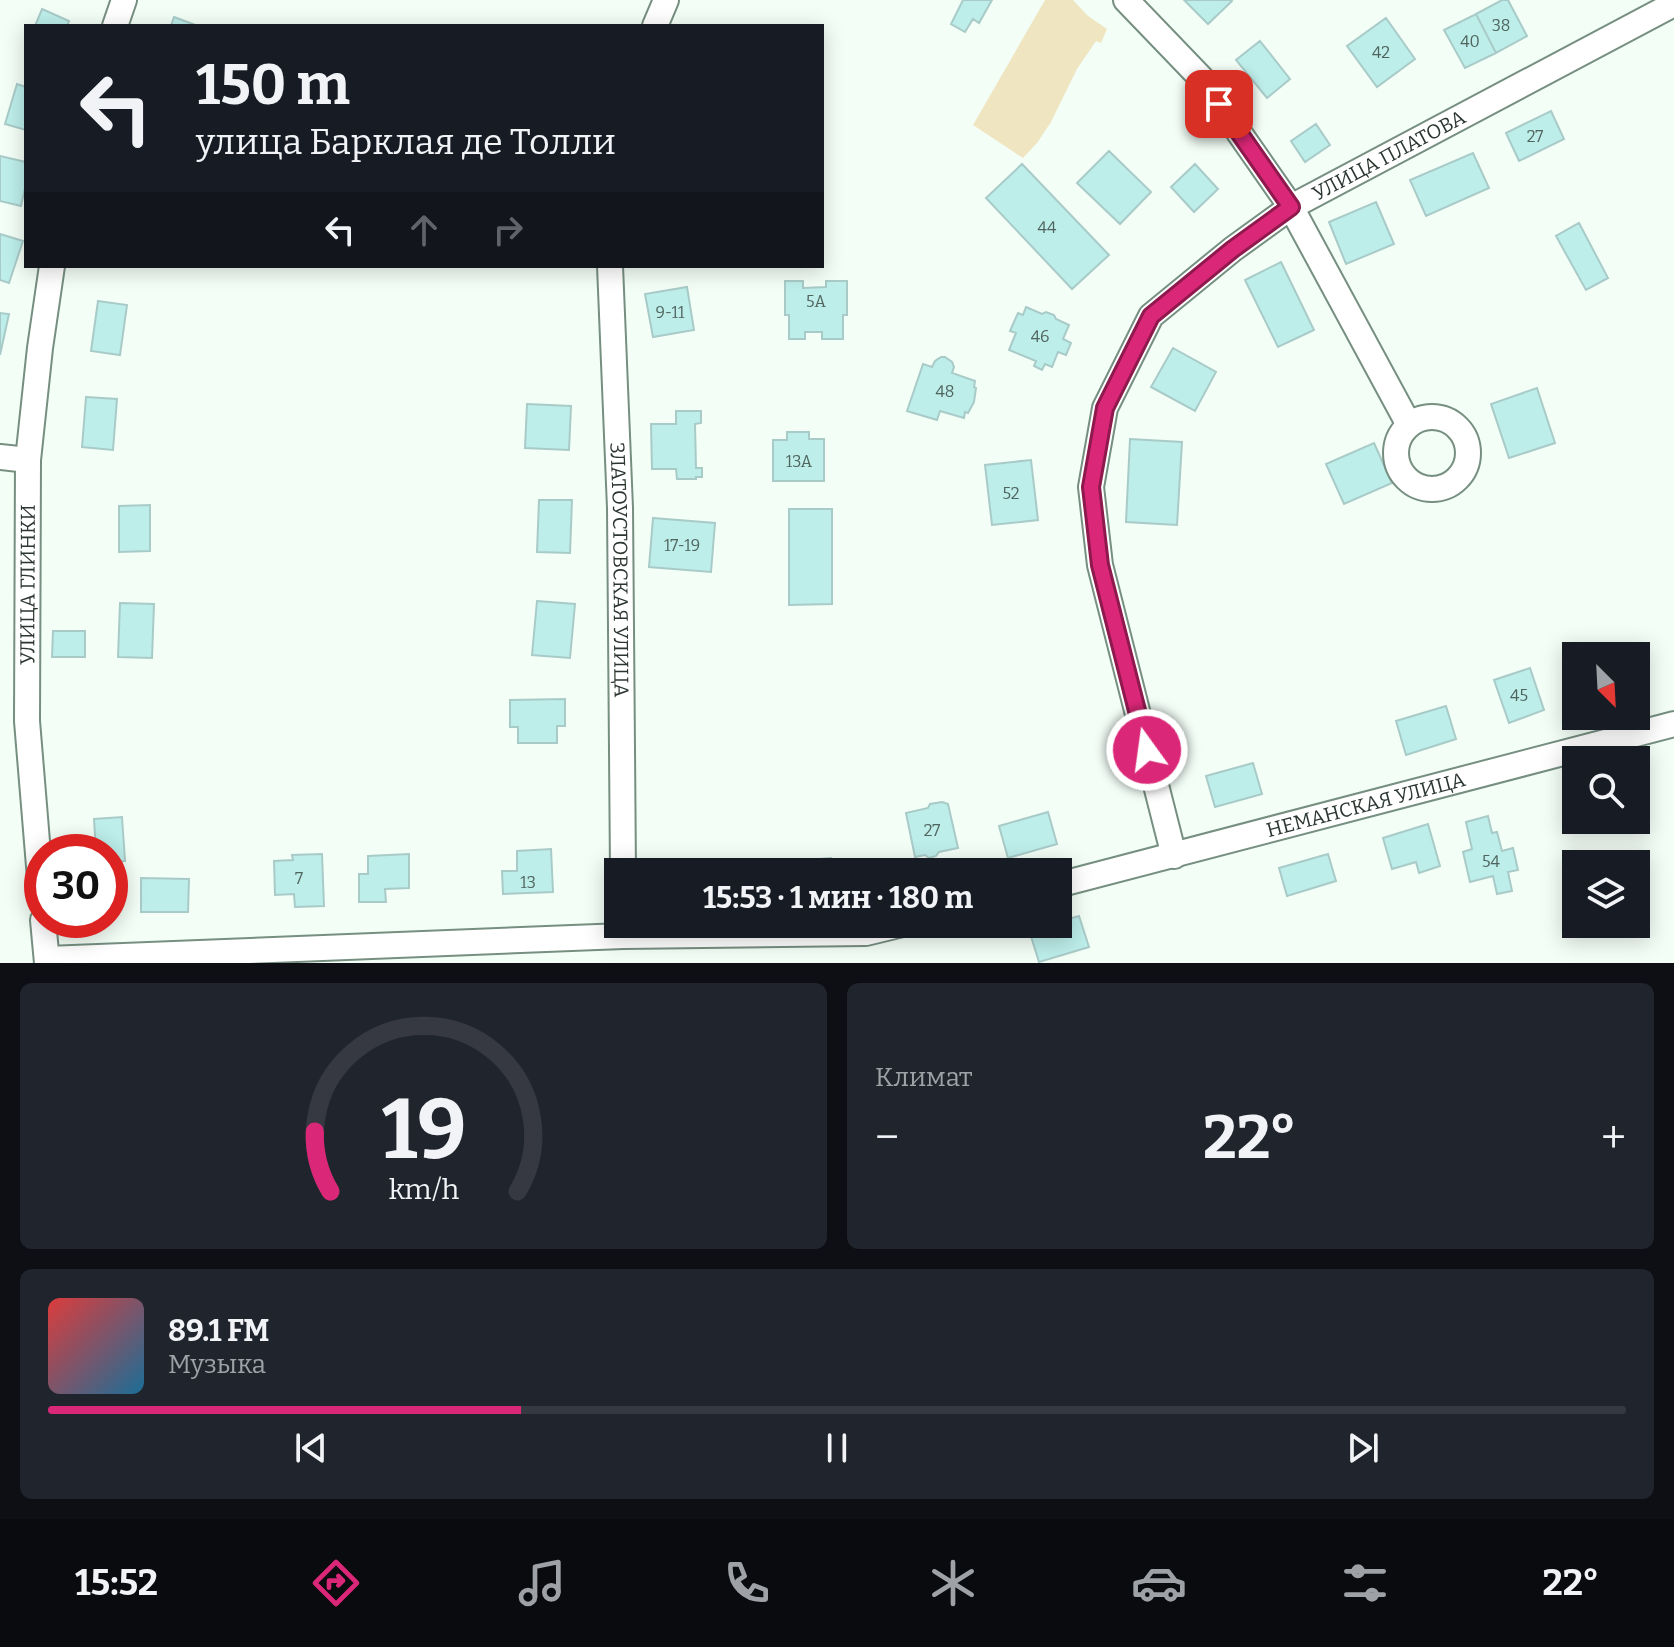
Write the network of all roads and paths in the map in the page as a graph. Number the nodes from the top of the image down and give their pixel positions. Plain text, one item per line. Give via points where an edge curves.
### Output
1 (124, 0) edge
2 (666, 0) edge
3 (1126, 0) edge
4 (1674, 4) edge
5 (116, 24) edge
6 (656, 24) edge
7 (1291, 207) junction
8 (52, 268) edge
9 (610, 268) edge
10 (1409, 425) dead end
11 (0, 457) edge
12 (28, 460) junction
13 (1674, 724) edge
14 (36, 834) edge
15 (1174, 856) junction
16 (623, 858) edge
17 (1072, 882) edge
18 (604, 931) edge
19 (45, 938) edge
20 (47, 961) edge

1 - 5 street
2 - 6 street
3 - 7 street via 1201,78
4 - 7 street, УЛИЦА ПЛАТОВА
7 - 10 street
7 - 15 street, УЛИЦА ПЛАТОВА via 1151,316 1105,408 1091,487 1100,565
8 - 12 street, УЛИЦА ГЛИНКИ
9 - 16 street, ЗЛАТОУСТОВСКАЯ УЛИЦА via 620,508
11 - 12 street
12 - 14 street, УЛИЦА ГЛИНКИ via 27,721
13 - 15 street, НЕМАНСКАЯ УЛИЦА
15 - 17 street, НЕМАНСКАЯ УЛИЦА
18 - 20 street
19 - 20 street

